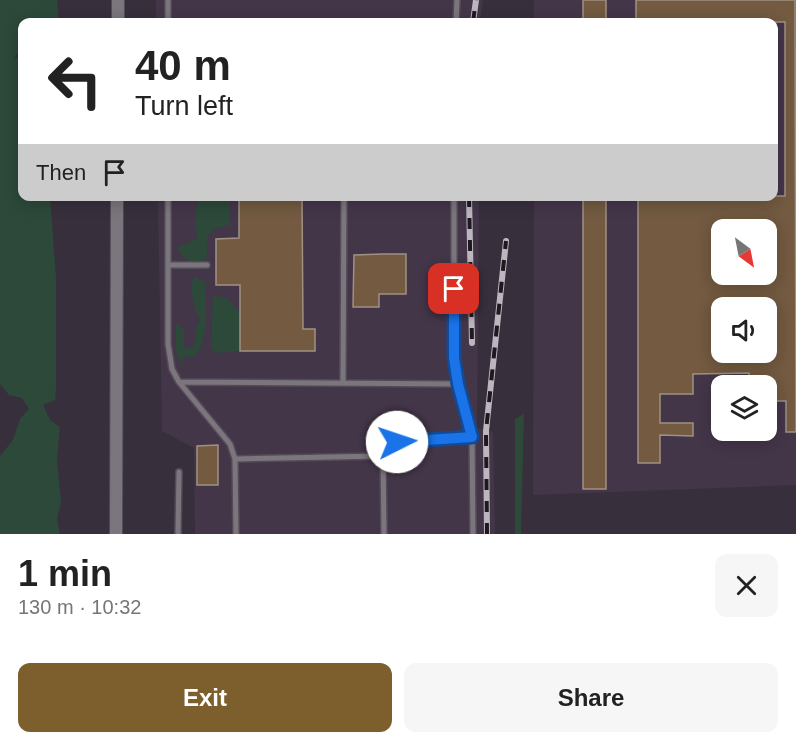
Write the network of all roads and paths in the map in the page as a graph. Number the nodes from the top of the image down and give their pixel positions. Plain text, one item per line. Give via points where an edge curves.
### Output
1 (118, 0) edge
2 (168, 0) edge
3 (457, 0) edge
4 (118, 18) edge
5 (168, 18) edge
6 (456, 18) edge
7 (117, 201) edge
8 (168, 201) edge
9 (344, 201) edge
10 (454, 201) edge
11 (168, 265) junction
12 (207, 265) dead end
13 (179, 382) junction
14 (343, 383) junction
15 (458, 384) junction
16 (472, 437) junction
17 (383, 456) junction
18 (235, 459) junction
19 (179, 472) dead end
20 (116, 534) edge
21 (178, 534) edge
22 (236, 534) edge
23 (384, 534) edge
24 (473, 534) edge

1 - 4 street
2 - 5 lane
3 - 6 lane
7 - 20 street
8 - 11 lane
9 - 14 lane
10 - 15 lane via 454,358
11 - 12 lane
11 - 13 lane via 168,344 172,369
13 - 14 lane
13 - 18 lane via 223,434
14 - 15 lane
15 - 16 lane
16 - 17 lane via 397,442
16 - 24 lane
17 - 18 lane
17 - 23 lane
18 - 22 lane
19 - 21 lane

